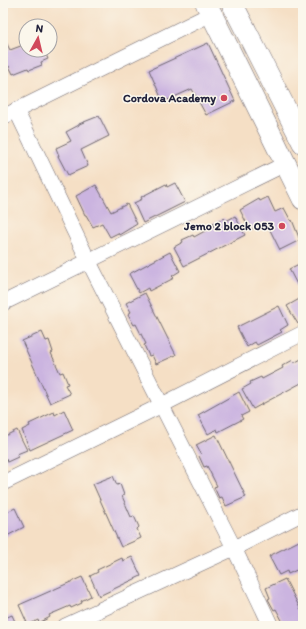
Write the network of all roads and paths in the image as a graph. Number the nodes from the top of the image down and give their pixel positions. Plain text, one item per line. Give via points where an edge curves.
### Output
1 (236, 4) edge
2 (208, 8) edge
3 (287, 112) junction
4 (10, 114) edge
5 (264, 123) junction
6 (303, 143) edge
7 (285, 164) junction
8 (303, 199) edge
9 (88, 260) junction
10 (3, 303) edge
11 (303, 333) edge
12 (162, 405) junction
13 (3, 483) edge
14 (303, 513) edge
15 (234, 548) junction
16 (65, 626) edge
17 (271, 626) edge

1 - 3 street
2 - 4 street
2 - 5 street
3 - 5 street
3 - 6 street
4 - 9 street
5 - 7 street
7 - 8 street
7 - 9 street
9 - 10 street
9 - 12 street
11 - 12 street
12 - 13 street
12 - 15 street
14 - 15 street
15 - 16 street
15 - 17 street

